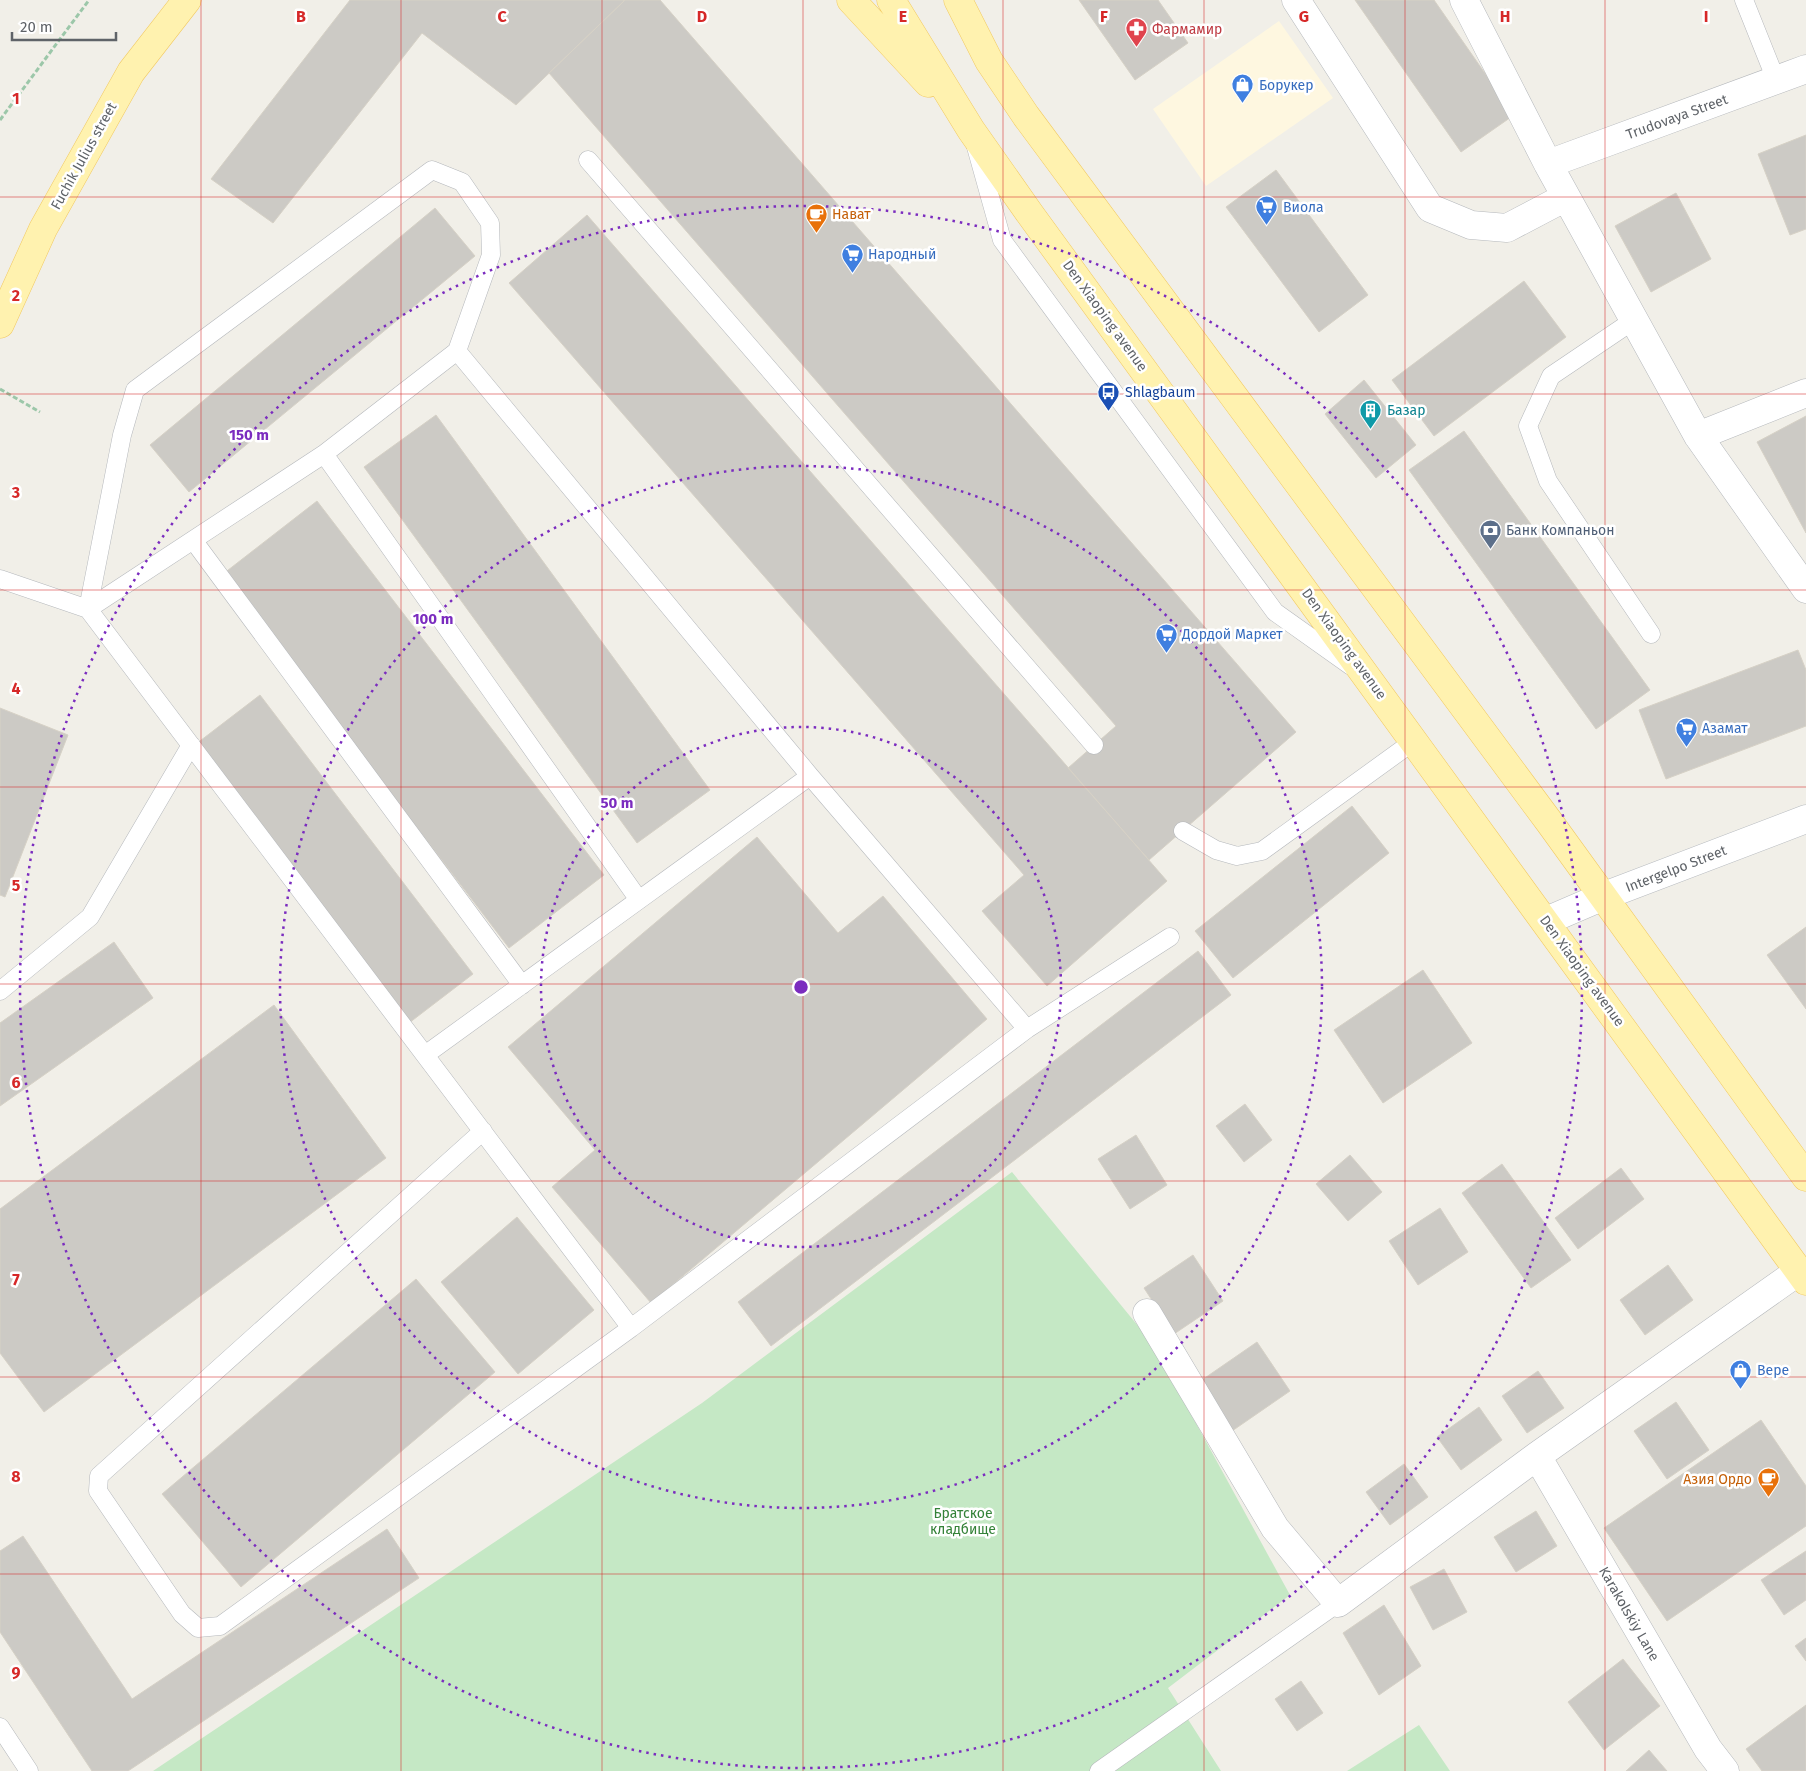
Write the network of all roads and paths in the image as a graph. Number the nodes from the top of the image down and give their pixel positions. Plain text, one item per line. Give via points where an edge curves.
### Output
1 (90, 0) edge
2 (187, 0) edge
3 (851, 0) edge
4 (891, 0) edge
5 (958, 0) edge
6 (1296, 0) edge
7 (1464, 0) edge
8 (1744, 0) edge
9 (1806, 69) edge
10 (1776, 80) junction
11 (0, 120) edge
12 (971, 130) junction
13 (588, 160) dead end
14 (1548, 164) junction
15 (1566, 196) junction
16 (1634, 320) junction
17 (0, 324) edge
18 (457, 351) junction
19 (0, 390) edge
20 (1806, 393) edge
21 (40, 412) dead end
22 (1698, 436) junction
23 (324, 454) junction
24 (193, 540) junction
25 (0, 579) edge
26 (1806, 589) edge
27 (88, 609) junction
28 (1651, 634) dead end
29 (1370, 680) junction
30 (1414, 741) junction
31 (191, 745) junction
32 (1094, 745) dead end
33 (810, 776) junction
34 (1806, 819) edge
35 (1183, 831) dead end
36 (1604, 896) junction
37 (639, 900) junction
38 (1546, 921) junction
39 (1170, 937) dead end
40 (522, 985) junction
41 (0, 991) edge
42 (1027, 1029) junction
43 (425, 1055) junction
44 (483, 1131) junction
45 (1806, 1177) edge
46 (1802, 1276) edge
47 (1147, 1313) dead end
48 (631, 1328) junction
49 (1537, 1456) junction
50 (1338, 1603) junction
51 (0, 1728) edge
52 (29, 1771) edge
53 (1099, 1771) edge
54 (1725, 1771) edge

1 - 11 path
2 - 17 main road, Fuchik Julius street via 131,72 43,230
3 - 12 main road
4 - 12 main road, Den Xiaoping avenue
5 - 36 main road via 989,61 1026,116
6 - 15 street via 1430,208 1471,225 1507,228
7 - 14 street
8 - 10 lane
9 - 10 street, Trudovaya Street
10 - 14 street, Trudovaya Street
12 - 29 main road, Den Xiaoping avenue
12 - 29 lane via 1002,240 1275,612
13 - 32 lane
14 - 15 street
15 - 16 street
16 - 22 street
16 - 28 lane via 1550,376 1528,426 1548,481
18 - 23 lane
18 - 27 lane via 490,255 490,223 462,182 432,170 134,390
18 - 33 lane
19 - 21 path
20 - 22 street
22 - 26 street
23 - 24 lane
23 - 37 lane
24 - 27 lane
24 - 40 lane
25 - 27 lane
27 - 31 lane
29 - 30 main road, Den Xiaoping avenue
30 - 35 lane via 1262,851 1237,856 1216,850
30 - 38 main road, Den Xiaoping avenue
31 - 41 lane via 90,917
31 - 43 lane
33 - 37 lane
33 - 42 lane
34 - 36 street, Intergelpo Street
36 - 38 street, Intergelpo Street
36 - 45 main road
37 - 40 lane
38 - 46 main road, Den Xiaoping avenue
39 - 42 lane
40 - 43 lane
42 - 48 lane
43 - 44 lane
44 - 48 lane
44 - 48 lane via 100,1476 98,1491 182,1614 198,1628 220,1626
46 - 49 street
47 - 50 street via 1275,1528
49 - 50 street
49 - 54 street, Karakolskiy Lane via 1708,1749
50 - 53 lane
51 - 52 lane

